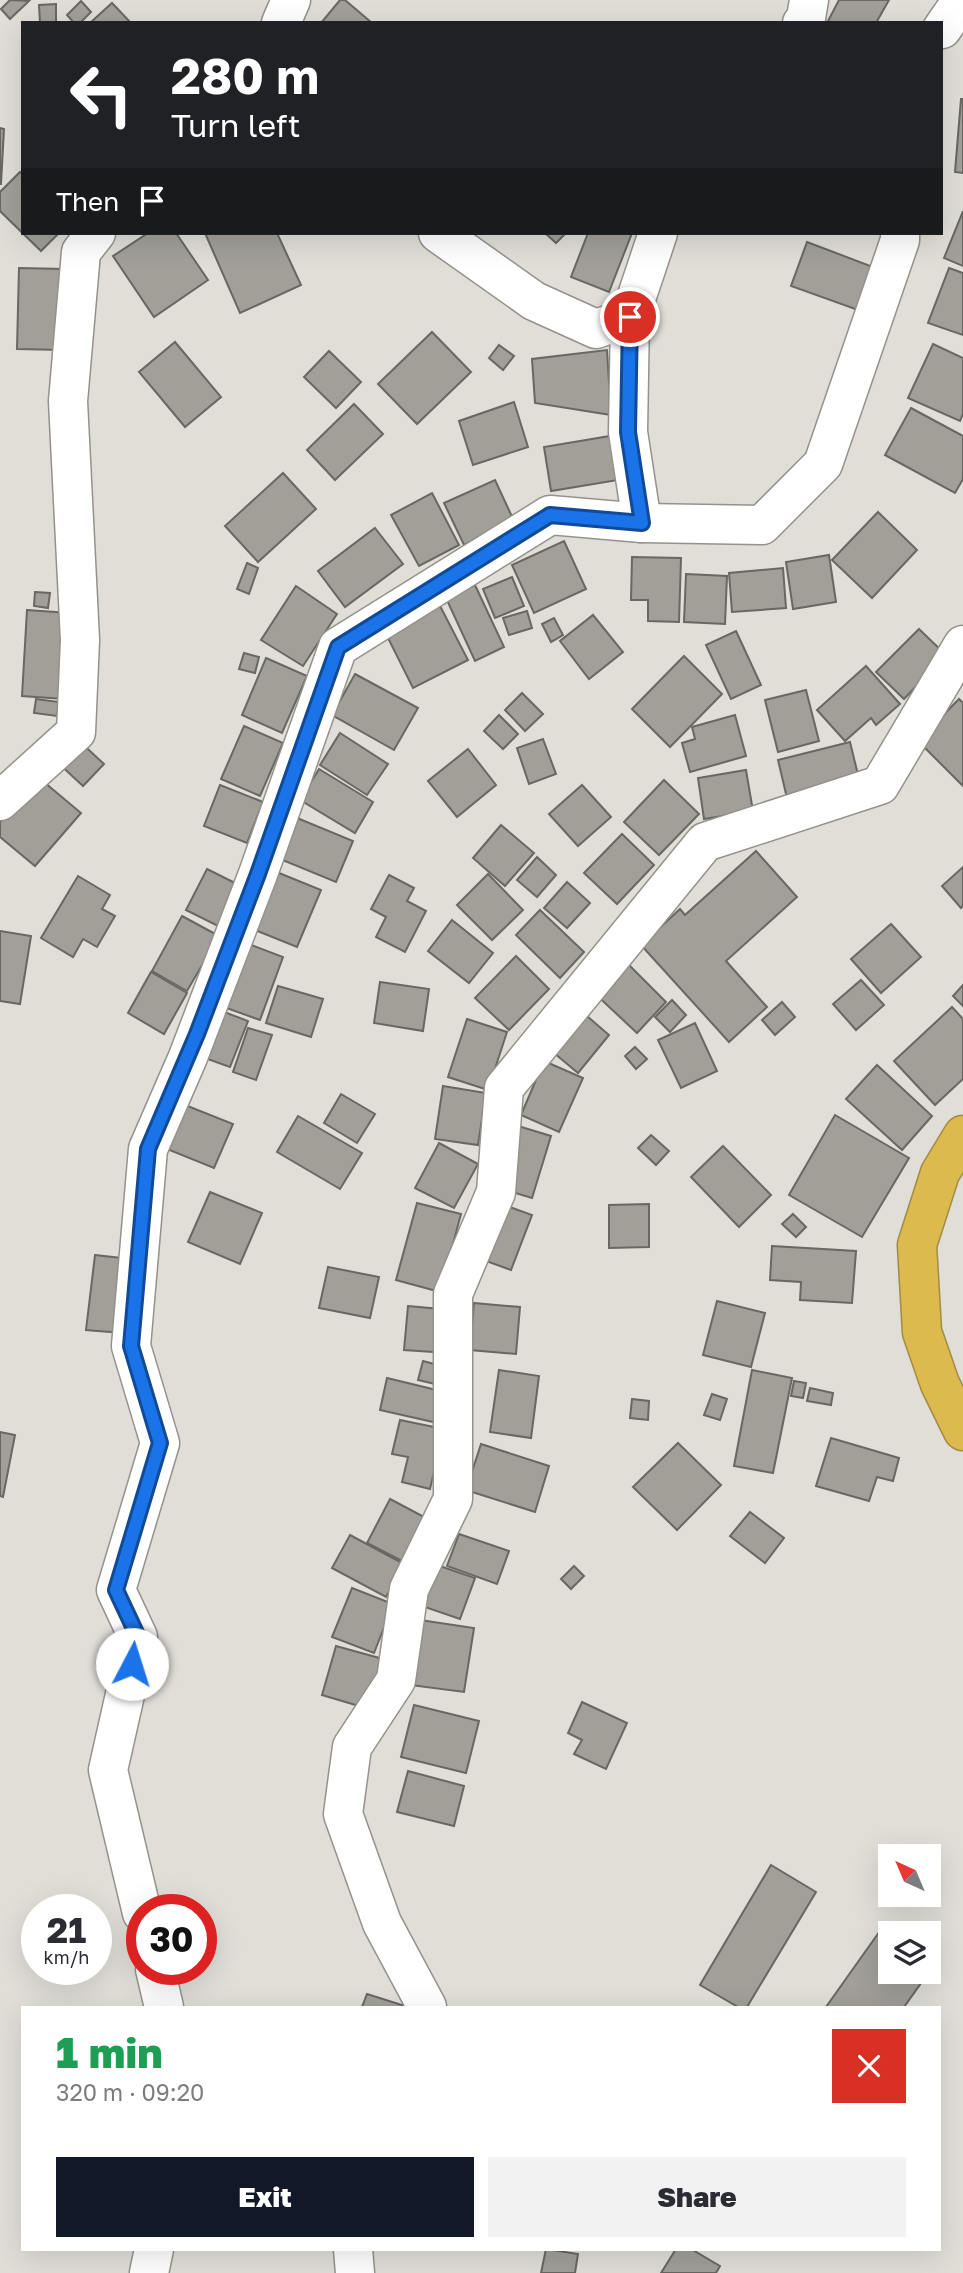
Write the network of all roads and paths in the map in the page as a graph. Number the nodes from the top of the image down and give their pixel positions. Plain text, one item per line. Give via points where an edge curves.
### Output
1 (291, 0) edge
2 (809, 0) edge
3 (962, 0) edge
4 (282, 21) edge
5 (804, 21) edge
6 (943, 28) edge
7 (94, 235) edge
8 (441, 235) edge
9 (657, 235) edge
10 (900, 235) edge
11 (630, 317) junction
12 (642, 523) junction
13 (963, 645) edge
14 (0, 801) edge
15 (963, 1135) edge
16 (963, 1431) edge
17 (137, 1894) edge
18 (159, 1985) edge
19 (164, 2006) edge
20 (426, 2006) edge
21 (154, 2251) edge
22 (353, 2251) edge
23 (149, 2273) edge
24 (355, 2273) edge

1 - 4 street
2 - 5 street
3 - 6 street
7 - 14 street via 81,253 68,401 80,640 76,732
8 - 11 street via 534,301 596,329
9 - 11 street
10 - 12 street via 823,464 762,525
11 - 12 street via 628,432
12 - 17 street via 550,515 338,647 239,923 148,1149 131,1346 160,1443 116,1590 138,1637 108,1770
13 - 20 street via 880,785 705,842 504,1088 496,1192 453,1294 453,1499 409,1589 396,1679 352,1747 343,1814 382,1923
15 - 16 highway via 940,1173 918,1245 922,1332
18 - 19 street
21 - 23 street
22 - 24 street

